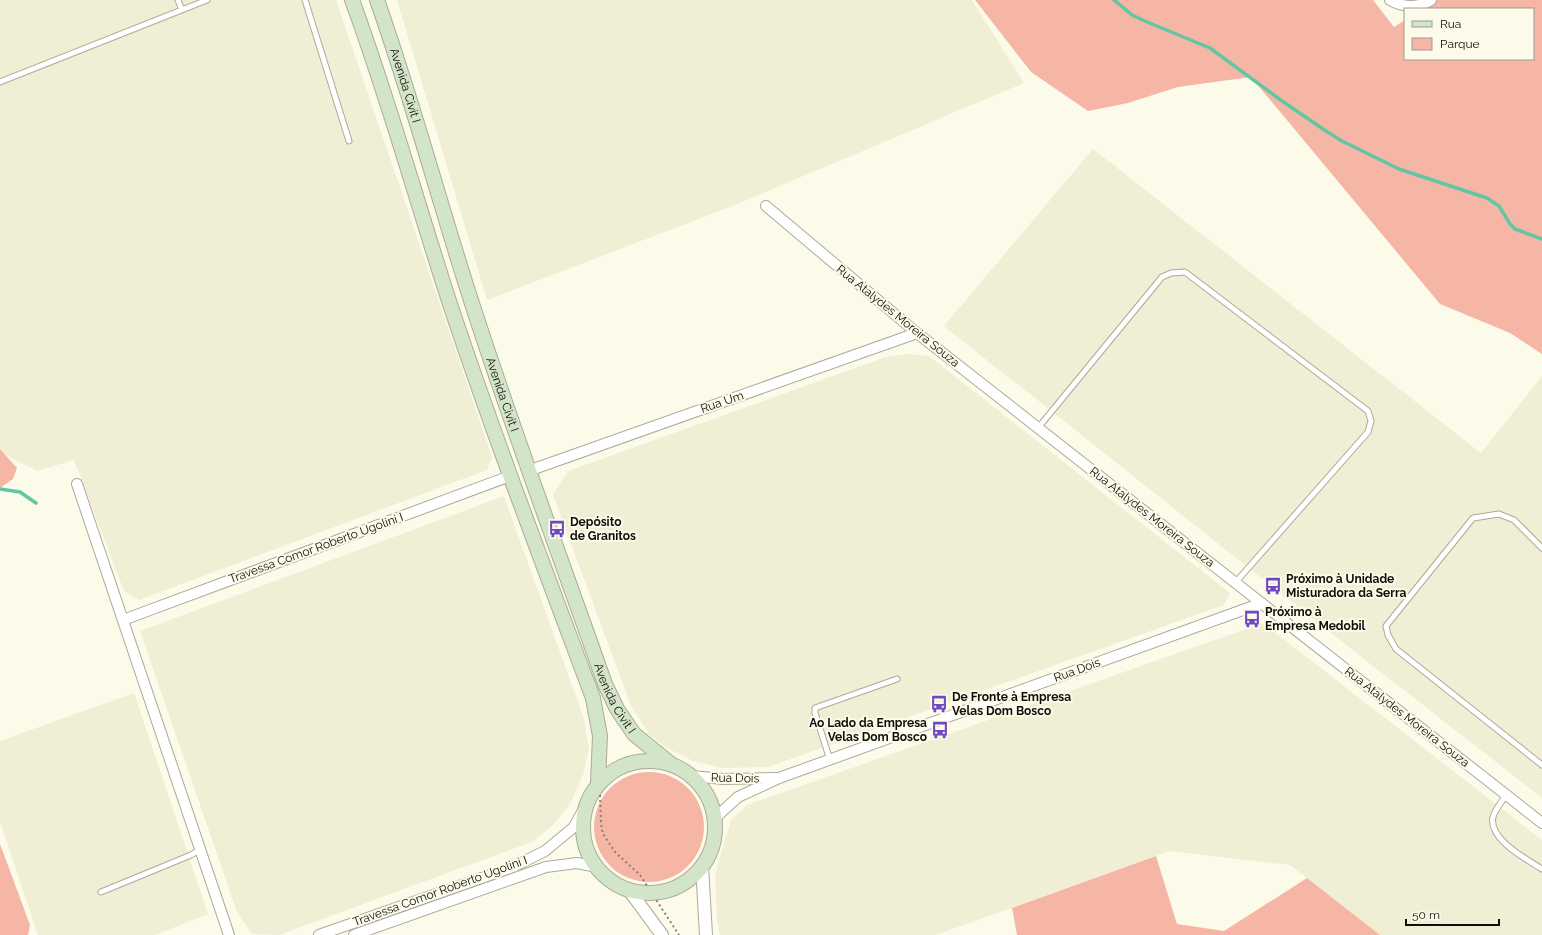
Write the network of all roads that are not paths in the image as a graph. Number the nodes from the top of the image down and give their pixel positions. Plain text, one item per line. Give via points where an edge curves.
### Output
1 (178, 0) edge
2 (207, 0) edge
3 (305, 0) edge
4 (352, 0) edge
5 (378, 0) edge
6 (1390, 0) edge
7 (1431, 0) edge
8 (182, 10) junction
9 (0, 82) edge
10 (349, 142) dead end
11 (766, 206) dead end
12 (917, 333) junction
13 (1038, 428) junction
14 (528, 471) junction
15 (510, 476) junction
16 (77, 484) dead end
17 (1542, 548) edge
18 (1235, 583) junction
19 (1262, 603) junction
20 (123, 620) junction
21 (897, 679) dead end
22 (830, 760) junction
23 (672, 764) junction
24 (1542, 764) edge
25 (692, 776) junction
26 (779, 778) junction
27 (598, 783) junction
28 (1506, 795) junction
29 (587, 803) junction
30 (714, 818) junction
31 (1542, 823) edge
32 (200, 850) junction
33 (702, 866) junction
34 (597, 867) junction
35 (1542, 869) edge
36 (629, 890) junction
37 (101, 892) dead end
38 (229, 935) edge
39 (319, 935) edge
40 (354, 935) edge
41 (662, 935) edge
42 (706, 935) edge

1 - 8 lane
2 - 8 lane
3 - 10 lane
4 - 15 main road, Avenida Civit I via 450,303
5 - 14 main road, Avenida Civit I via 468,291
6 - 7 street via 1405,6 1416,6
8 - 9 lane
11 - 12 street, Rua Atalydes Moreira Souza
12 - 13 street, Rua Atalydes Moreira Souza
12 - 14 street, Rua Um
13 - 18 street, Rua Atalydes Moreira Souza
13 - 18 lane via 1162,277 1185,272 1368,411 1371,421 1368,432
14 - 23 main road, Avenida Civit I via 605,684 617,709 634,734
15 - 20 street, Travessa Comor Roberto Ugolini I
15 - 27 main road, Avenida Civit I via 593,698 600,736
16 - 20 street
17 - 24 lane via 1514,520 1499,514 1473,518 1386,626 1396,648
18 - 19 street, Rua Atalydes Moreira Souza
19 - 22 street, Rua Dois
19 - 28 street, Rua Atalydes Moreira Souza
20 - 32 street
21 - 22 lane via 816,708 815,713
22 - 26 street, Rua Dois
23 - 25 main road
23 - 27 main road via 652,760 632,762 614,770
25 - 26 street, Rua Dois via 723,780
25 - 30 main road via 704,791
26 - 30 street, Rua Dois via 738,797
27 - 29 main road
28 - 31 street, Rua Atalydes Moreira Souza
28 - 35 lane via 1493,816 1494,832 1509,847
29 - 34 main road via 583,819 583,836 588,853
29 - 39 street, Travessa Comor Roberto Ugolini I via 574,827 544,851 513,867
30 - 33 main road via 713,843
32 - 37 lane
32 - 38 street
33 - 36 main road via 689,879 674,888 650,893
33 - 42 street
34 - 36 main road via 611,881
34 - 40 street, Travessa Comor Roberto Ugolini I via 577,862 546,867
36 - 41 street

